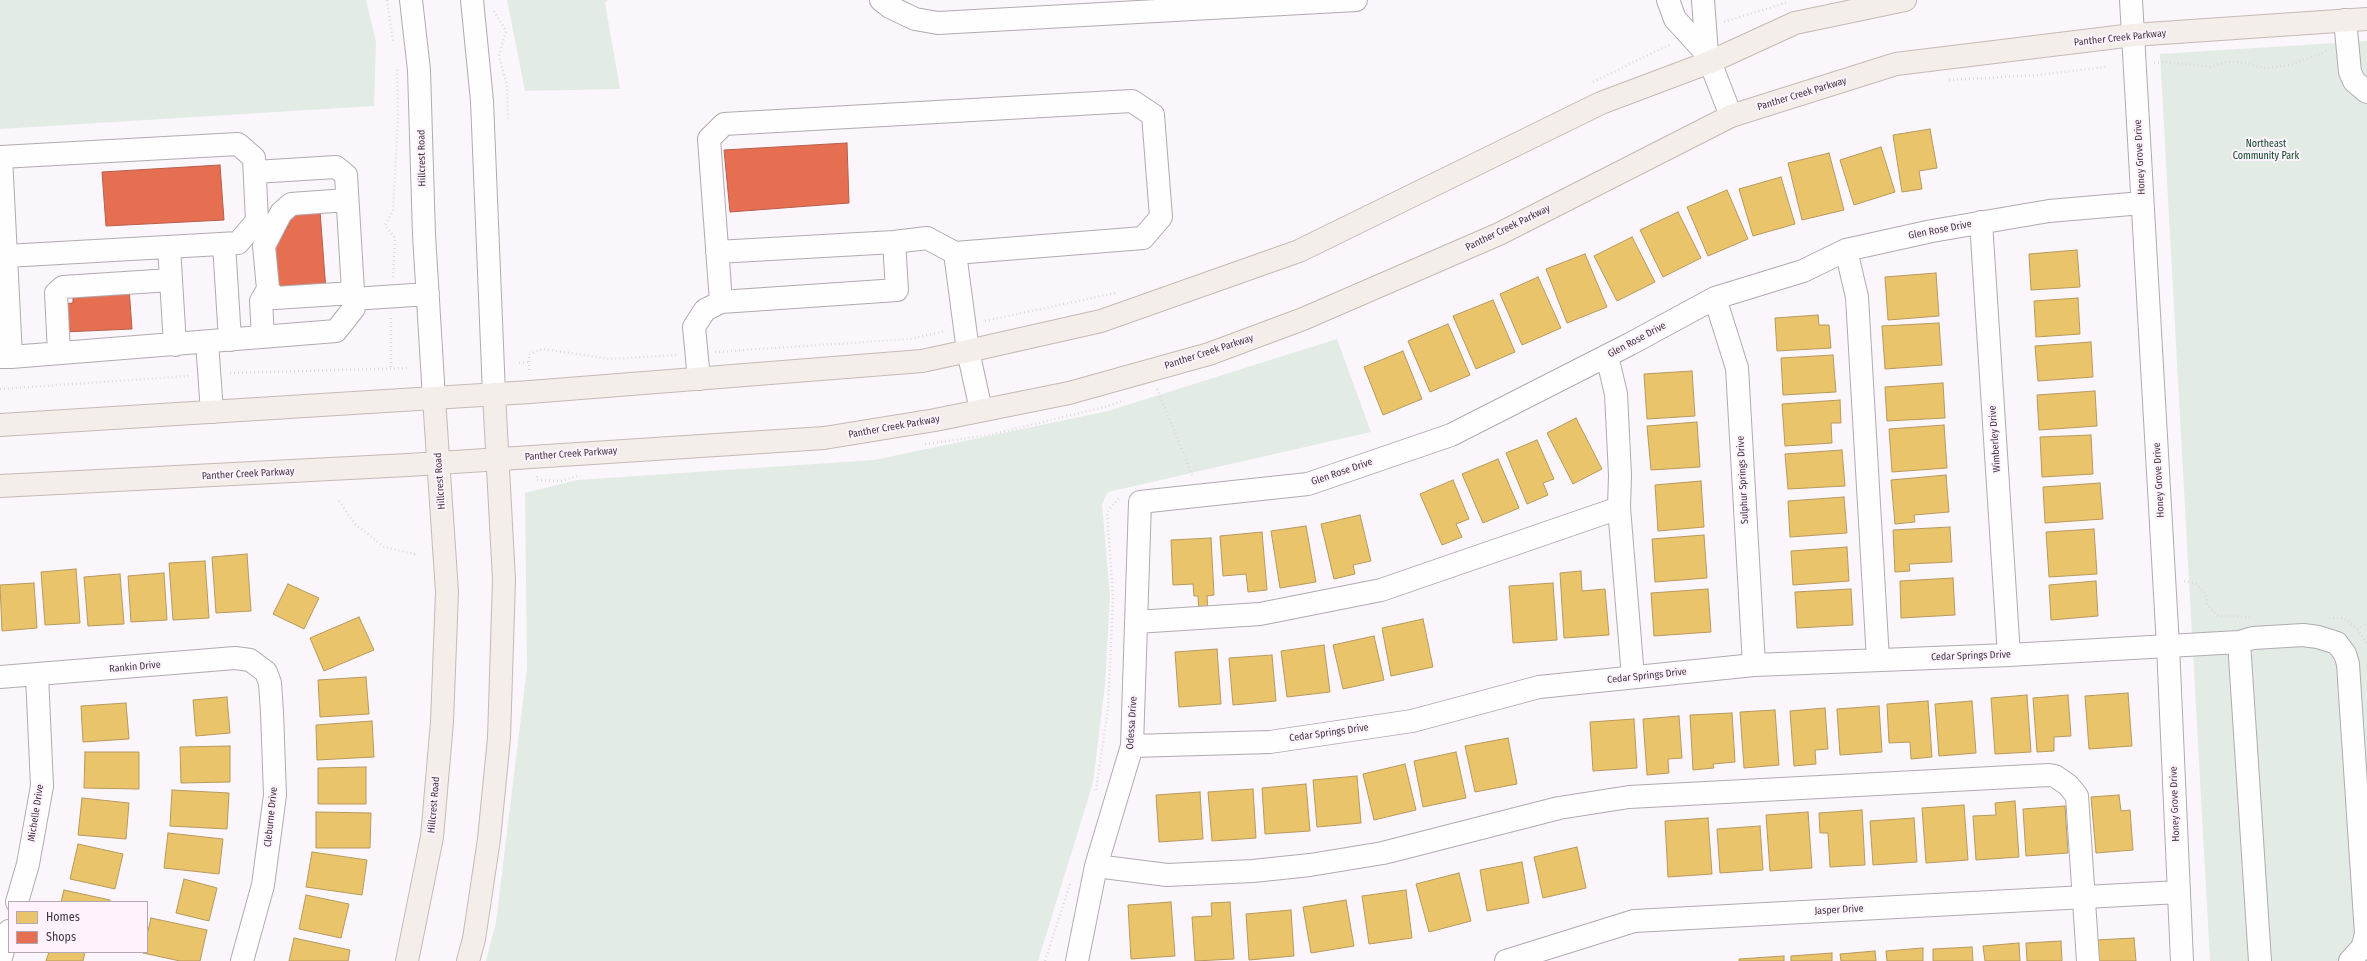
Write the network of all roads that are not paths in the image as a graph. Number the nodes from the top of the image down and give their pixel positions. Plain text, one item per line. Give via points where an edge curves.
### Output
1 (411, 0) edge
2 (881, 0) edge
3 (1356, 0) edge
4 (1668, 0) edge
5 (1703, 0) edge
6 (1905, 0) edge
7 (2131, 0) edge
8 (481, 2) edge
9 (2367, 19) edge
10 (2345, 20) junction
11 (2133, 35) junction
12 (1708, 58) junction
13 (2367, 92) edge
14 (1730, 116) junction
15 (255, 172) junction
16 (347, 200) junction
17 (2142, 203) junction
18 (1981, 222) junction
19 (894, 242) junction
20 (224, 244) junction
21 (169, 247) junction
22 (1846, 250) junction
23 (717, 252) junction
24 (955, 253) junction
25 (6, 256) junction
26 (171, 280) junction
27 (268, 289) junction
28 (428, 294) junction
29 (353, 296) junction
30 (1715, 298) junction
31 (721, 302) junction
32 (263, 337) junction
33 (230, 340) junction
34 (207, 342) junction
35 (175, 345) junction
36 (968, 351) junction
37 (58, 353) junction
38 (1607, 356) junction
39 (5, 357) edge
40 (699, 379) junction
41 (494, 394) junction
42 (434, 398) junction
43 (982, 410) junction
44 (212, 412) junction
45 (0, 425) edge
46 (497, 458) junction
47 (439, 463) junction
48 (0, 486) edge
49 (1131, 498) joint
50 (1619, 508) junction
51 (1136, 622) junction
52 (2239, 642) junction
53 (2168, 646) junction
54 (2009, 655) junction
55 (1878, 660) junction
56 (1754, 665) junction
57 (266, 672) joint
58 (37, 675) junction
59 (0, 677) edge
60 (1633, 677) junction
61 (1132, 746) junction
62 (1096, 866) junction
63 (2179, 892) junction
64 (2084, 897) junction
65 (17, 901) edge
66 (8, 934) edge
67 (0, 961) edge
68 (242, 961) edge
69 (408, 961) edge
70 (468, 961) edge
71 (1077, 961) edge
72 (1506, 961) edge
73 (2088, 961) edge
74 (2182, 961) edge
75 (2260, 961) edge
76 (2350, 961) edge

1 - 28 street, Hillcrest Road via 419,70
2 - 3 street via 915,19 938,24
4 - 12 street via 1676,19
5 - 12 street
6 - 12 main road via 1795,23
7 - 11 street, Honey Grove Drive
8 - 41 street via 482,101
9 - 10 main road, Panther Creek Parkway
10 - 11 main road, Panther Creek Parkway
10 - 13 street via 2350,72 2354,81
11 - 14 main road, Panther Creek Parkway via 1896,64
11 - 17 street, Honey Grove Drive
12 - 14 street
12 - 36 main road via 1601,103 1299,251 1101,322
14 - 43 main road, Panther Creek Parkway via 1499,234 1303,319 1202,356 1069,393
15 - 16 street via 336,167 346,175
15 - 20 street via 257,221 238,243
15 - 25 street via 254,158 238,144 1,157
16 - 27 street via 291,204 280,213 264,246
16 - 29 street
17 - 18 street, Glen Rose Drive via 2049,211
17 - 53 street, Honey Grove Drive
18 - 22 street, Glen Rose Drive
18 - 54 street, Wimberley Drive
19 - 23 street
19 - 24 street via 927,238
19 - 31 street via 897,290
20 - 21 street
20 - 33 street
21 - 25 street
21 - 26 street
22 - 30 street, Glen Rose Drive via 1803,270
22 - 55 street via 1857,297
23 - 24 street via 710,139 724,124 1132,101 1153,115 1161,217 1143,238
23 - 31 street
24 - 36 street
25 - 39 street
26 - 35 street
26 - 37 street via 63,287 56,293
27 - 29 street via 275,298
27 - 32 street via 261,301
28 - 29 street
28 - 42 street, Hillcrest Road
29 - 32 street via 354,308 336,331
30 - 38 street, Glen Rose Drive
30 - 56 street, Sulphur Springs Drive via 1737,368
31 - 40 street via 705,310 694,327
32 - 33 street
33 - 34 street
34 - 35 street
34 - 44 street
35 - 37 street
36 - 40 main road via 922,361
36 - 43 street
37 - 39 street
38 - 49 street, Glen Rose Drive via 1451,435 1308,484
38 - 50 street via 1616,394
40 - 41 main road
41 - 42 main road
41 - 46 main road
42 - 44 main road
42 - 47 main road, Hillcrest Road
43 - 46 main road, Panther Creek Parkway via 824,438
44 - 45 main road
46 - 47 main road, Panther Creek Parkway
46 - 70 main road via 504,580 499,738 489,839 474,939
47 - 48 main road, Panther Creek Parkway
47 - 69 main road, Hillcrest Road via 447,592 442,722 432,837
49 - 51 street, Odessa Drive
50 - 51 street via 1381,590 1260,614
50 - 60 street
51 - 61 street, Odessa Drive
52 - 53 street, Cedar Springs Drive
52 - 75 street
52 - 76 street, Cedar Springs Drive via 2253,638 2303,635 2337,643 2345,654 2348,664 2366,934 2362,948
53 - 54 street, Cedar Springs Drive
53 - 63 street, Honey Grove Drive
54 - 55 street, Cedar Springs Drive
55 - 56 street, Cedar Springs Drive
56 - 60 street, Cedar Springs Drive
57 - 58 street, Rankin Drive via 250,660 235,658
57 - 68 street, Cleburne Drive via 270,683 275,795 263,885
58 - 59 street, Rankin Drive
58 - 65 street, Michelle Drive via 42,786 28,864
60 - 61 street, Cedar Springs Drive via 1539,687 1412,721 1270,742
61 - 62 street, Odessa Drive
62 - 64 street via 1167,875 1253,871 1383,853 1559,808 1622,798 2049,775 2068,784 2076,796
62 - 71 street, Odessa Drive
63 - 64 street, Jasper Drive
63 - 74 street, Honey Grove Drive
64 - 72 street, Jasper Drive via 1634,921
64 - 73 street
66 - 67 street

